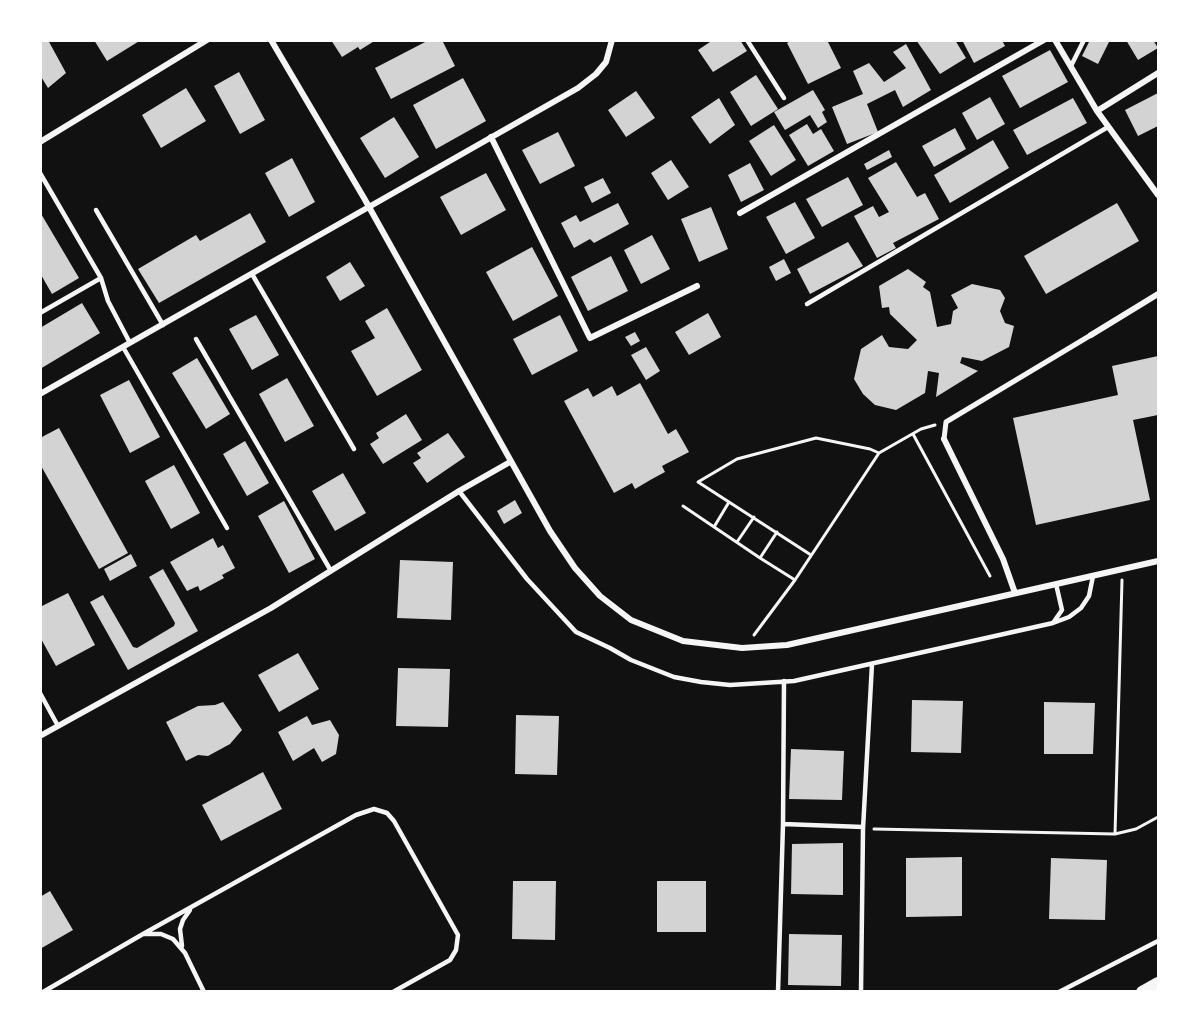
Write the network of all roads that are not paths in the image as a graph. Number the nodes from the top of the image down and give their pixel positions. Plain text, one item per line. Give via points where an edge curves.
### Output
1 (207, 40) edge
2 (271, 40) edge
3 (612, 40) edge
4 (747, 40) edge
5 (1044, 40) edge
6 (1055, 40) edge
7 (1084, 40) edge
8 (1071, 66) junction
9 (1158, 73) edge
10 (784, 98) dead end
11 (1097, 111) junction
12 (1108, 127) junction
13 (491, 137) junction
14 (40, 142) edge
15 (40, 173) edge
16 (1158, 195) edge
17 (369, 207) junction
18 (96, 210) dead end
19 (740, 213) dead end
20 (252, 274) junction
21 (101, 278) junction
22 (697, 286) dead end
23 (1158, 294) edge
24 (807, 304) dead end
25 (40, 313) edge
26 (163, 325) junction
27 (1091, 335) joint
28 (196, 339) dead end
29 (130, 343) junction
30 (123, 347) junction
31 (40, 394) edge
32 (945, 439) joint
33 (354, 449) dead end
34 (510, 462) junction
35 (459, 491) junction
36 (227, 528) dead end
37 (1158, 561) edge
38 (331, 571) junction
39 (1094, 576) junction
40 (1056, 584) junction
41 (1016, 592) junction
42 (1053, 623) junction
43 (872, 664) junction
44 (784, 681) junction
45 (40, 693) edge
46 (58, 726) junction
47 (40, 736) edge
48 (783, 824) junction
49 (863, 828) junction
50 (194, 906) junction
51 (143, 934) junction
52 (1158, 941) edge
53 (185, 953) junction
54 (1158, 983) edge
55 (43, 992) edge
56 (204, 992) edge
57 (393, 992) edge
58 (778, 992) edge
59 (861, 992) edge
60 (1059, 992) edge
61 (1142, 992) edge

1 - 14 street
2 - 17 street
3 - 13 street via 606,62 596,74
4 - 10 lane
5 - 19 street
6 - 8 street
7 - 8 lane
8 - 11 street
9 - 11 street
11 - 12 street
12 - 16 street
12 - 24 lane
13 - 17 street
13 - 22 street via 590,338
15 - 21 lane
17 - 20 street
17 - 34 street
18 - 26 lane
20 - 26 street
20 - 33 lane
21 - 25 lane
21 - 29 lane
23 - 27 street
26 - 29 street
27 - 32 street via 946,422
28 - 38 lane
29 - 30 street
30 - 31 street
30 - 36 lane
32 - 41 street via 1004,559
34 - 35 street
34 - 41 street via 574,568 600,597 631,620 683,641 742,648 788,645
35 - 38 street
35 - 44 lane via 527,579 576,632 674,677 730,685
37 - 39 street
38 - 46 street
39 - 40 street
39 - 42 lane via 1081,608
40 - 41 street
40 - 42 lane via 1062,610
42 - 43 lane
43 - 44 lane
43 - 49 lane
44 - 48 lane
45 - 46 lane
46 - 47 street
48 - 49 lane
48 - 58 lane
49 - 59 lane
50 - 51 lane
50 - 53 lane via 180,929
50 - 57 lane via 356,816 374,809 387,813 456,930 459,944 450,960
51 - 53 lane via 168,936
51 - 55 lane
52 - 60 lane
53 - 56 lane
54 - 61 main road

